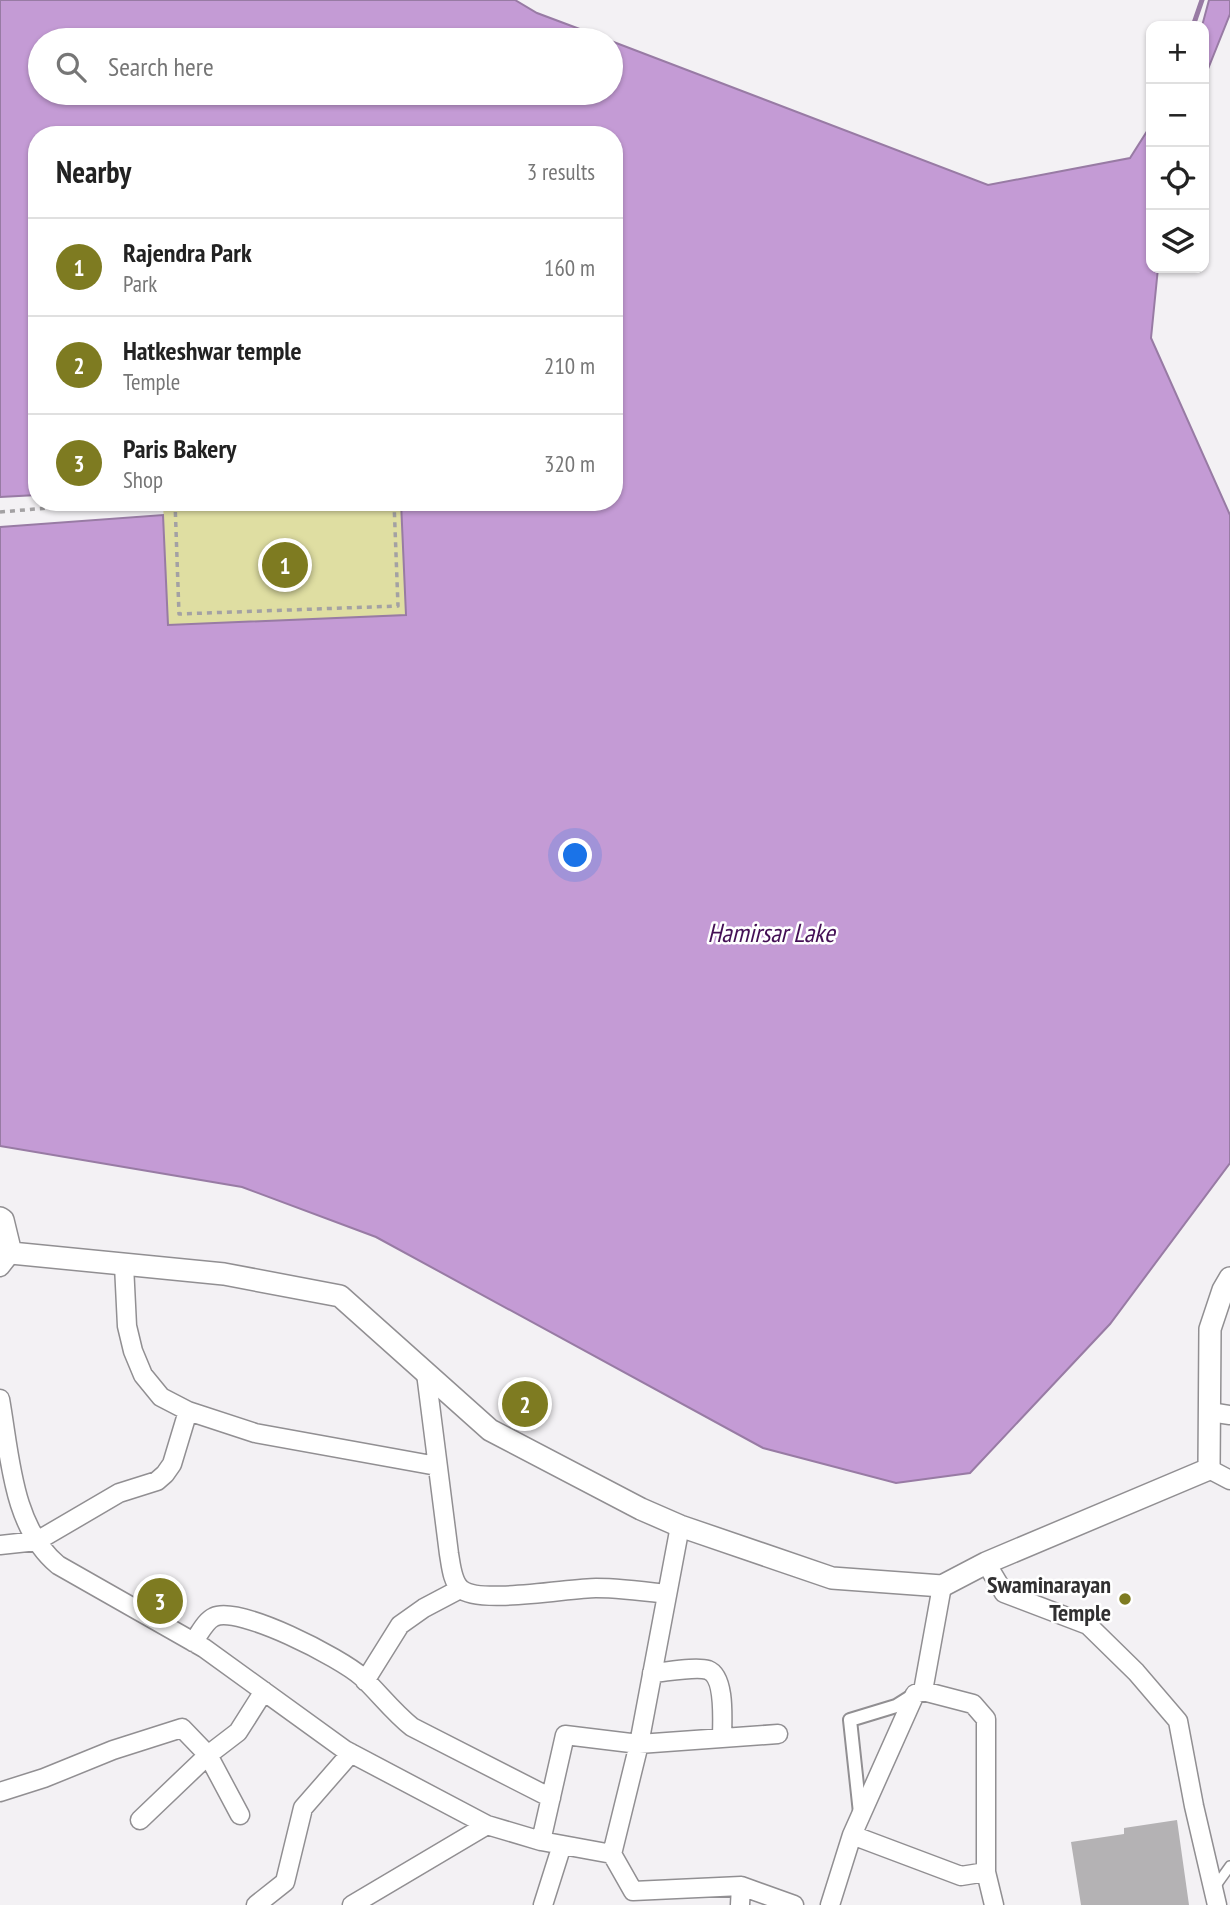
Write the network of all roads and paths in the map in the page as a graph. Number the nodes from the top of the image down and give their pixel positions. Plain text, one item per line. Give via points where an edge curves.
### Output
1 (28, 510) edge
2 (175, 511) edge
3 (394, 511) edge
4 (0, 512) edge
5 (0, 1218) edge
6 (5, 1260) edge
7 (124, 1265) junction
8 (1230, 1278) edge
9 (426, 1373) junction
10 (0, 1399) edge
11 (188, 1411) junction
12 (1220, 1413) edge
13 (436, 1466) junction
14 (1209, 1469) junction
15 (1230, 1480) edge
16 (680, 1526) junction
17 (37, 1541) junction
18 (0, 1545) edge
19 (986, 1563) junction
20 (942, 1586) junction
21 (460, 1589) junction
22 (667, 1594) junction
23 (194, 1642) junction
24 (652, 1673) junction
25 (365, 1681) junction
26 (264, 1691) junction
27 (919, 1693) junction
28 (778, 1734) dead end
29 (722, 1738) junction
30 (639, 1744) junction
31 (351, 1753) junction
32 (208, 1755) junction
33 (0, 1792) edge
34 (551, 1798) junction
35 (240, 1815) dead end
36 (861, 1817) junction
37 (140, 1820) dead end
38 (487, 1825) junction
39 (852, 1835) junction
40 (541, 1841) junction
41 (562, 1845) junction
42 (612, 1854) junction
43 (1230, 1867) edge
44 (986, 1872) junction
45 (741, 1886) junction
46 (1215, 1897) edge
47 (634, 1898) edge
48 (256, 1905) edge
49 (352, 1905) edge
50 (544, 1905) edge
51 (740, 1905) edge
52 (794, 1905) edge
53 (830, 1905) edge
54 (994, 1905) edge

1 - 4 path
2 - 3 path via 179,614 398,606
5 - 6 street
6 - 7 street
7 - 9 street via 224,1274 340,1296
7 - 11 street via 127,1326 143,1375 161,1397
8 - 12 street via 1210,1329
9 - 13 street
9 - 16 street via 490,1430
10 - 17 street via 16,1491
11 - 13 street via 255,1433
11 - 17 street via 165,1474 118,1493
12 - 14 street
13 - 21 street via 449,1554
14 - 15 street
14 - 19 street
16 - 20 street via 832,1578
16 - 22 street
17 - 18 street
17 - 23 street via 58,1565
19 - 20 street
19 - 46 street via 1004,1593 1088,1625 1178,1721
20 - 27 street
21 - 22 street via 480,1596 594,1588
21 - 25 street via 400,1625
22 - 24 street
23 - 25 street via 214,1617 230,1615 303,1641
23 - 26 street
24 - 29 street via 702,1669 714,1674 721,1694
24 - 30 street
25 - 34 street via 412,1727
26 - 31 street
26 - 32 street via 238,1732
27 - 36 street
27 - 36 street via 896,1706 850,1720
27 - 44 street via 973,1704 986,1719
28 - 29 street
29 - 30 street
30 - 34 street via 565,1735
30 - 42 street
31 - 38 street
31 - 48 street via 303,1808 285,1882
32 - 33 street via 182,1728
32 - 35 street
32 - 37 street
34 - 40 street
36 - 39 street
38 - 40 street
38 - 49 street
39 - 44 street via 961,1876
39 - 53 street
40 - 41 street
41 - 42 street
41 - 50 street
42 - 47 street
43 - 46 lane
44 - 54 street
45 - 47 street
45 - 51 street
45 - 52 street

